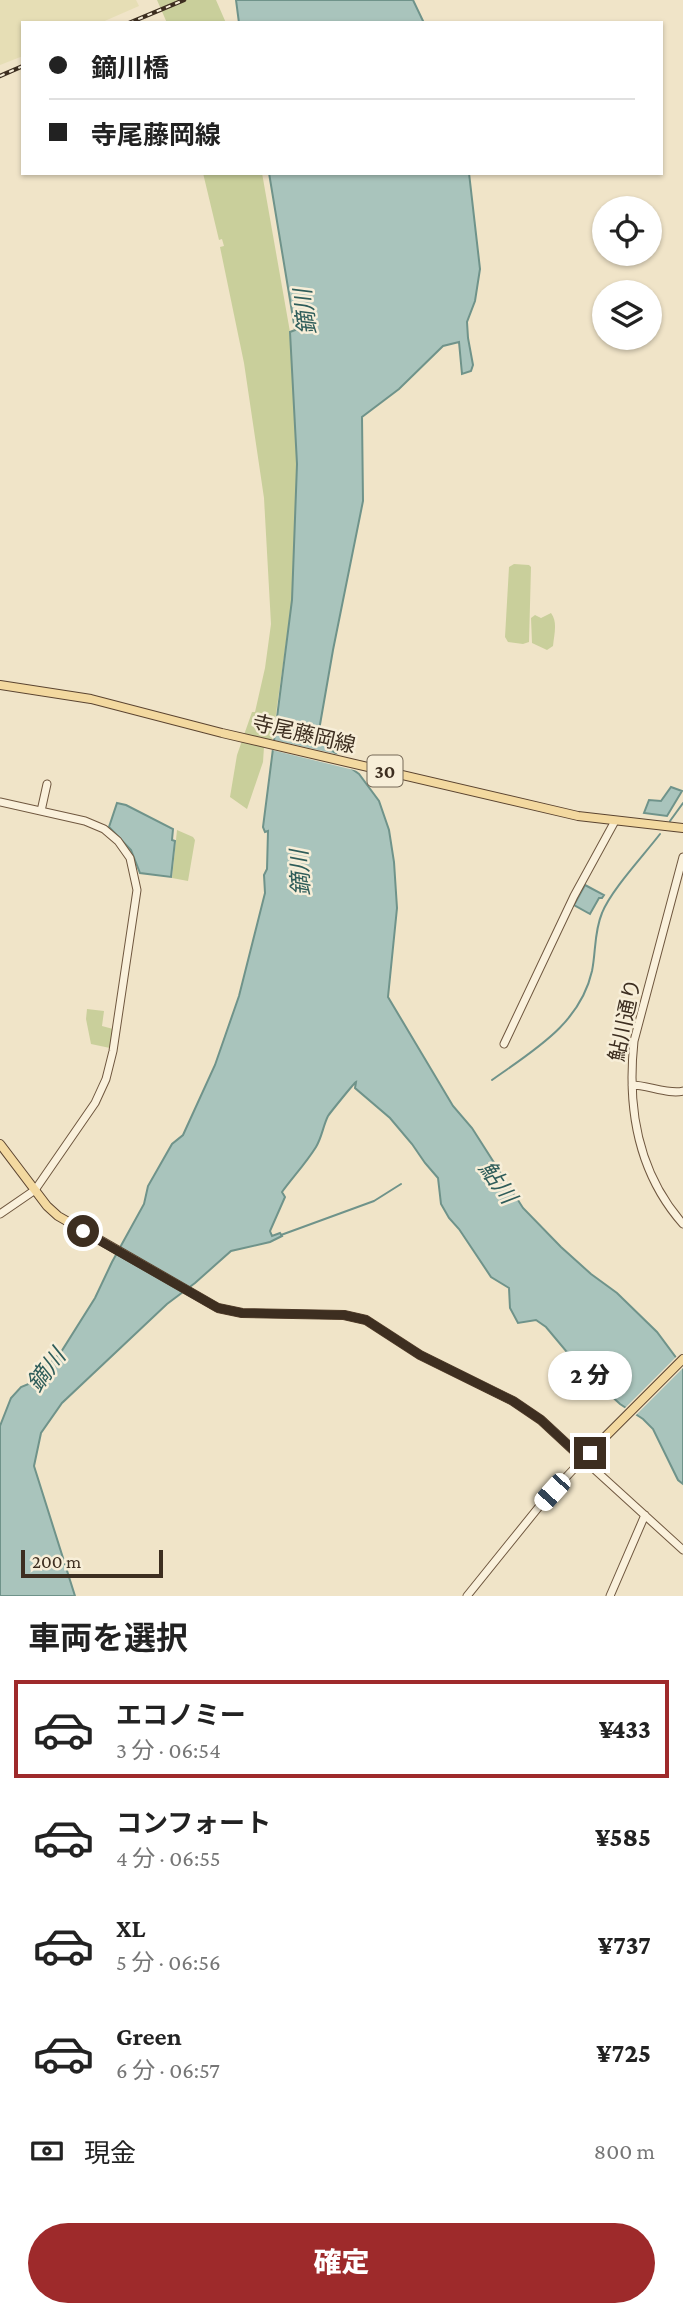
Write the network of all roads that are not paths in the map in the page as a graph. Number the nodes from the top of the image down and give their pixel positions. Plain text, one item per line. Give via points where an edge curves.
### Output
1 (0, 685) edge
2 (47, 784) dead end
3 (0, 802) edge
4 (41, 811) junction
5 (615, 821) junction
6 (683, 828) edge
7 (683, 857) edge
8 (503, 1044) dead end
9 (632, 1085) junction
10 (683, 1091) edge
11 (0, 1144) edge
12 (35, 1190) junction
13 (0, 1214) edge
14 (683, 1224) edge
15 (683, 1359) edge
16 (587, 1456) junction
17 (645, 1515) junction
18 (683, 1550) edge
19 (467, 1596) edge
20 (610, 1596) edge

1 - 5 main road, 寺尾藤岡線 / 30 via 91,699 537,807
2 - 4 street
3 - 4 street
4 - 12 street via 92,823 113,836 130,858 137,890 106,1079 95,1103
5 - 6 main road, 寺尾藤岡線 / 30
5 - 8 street
7 - 9 street, 鮎川通り via 634,1041
9 - 10 street
9 - 14 street, 鮎川通り via 646,1163
11 - 12 main road
12 - 13 street
12 - 16 main road via 58,1216 216,1306 242,1313 344,1315 366,1320 420,1355 513,1401
15 - 16 main road
16 - 17 street
16 - 19 street via 542,1503
17 - 18 street
17 - 20 street

